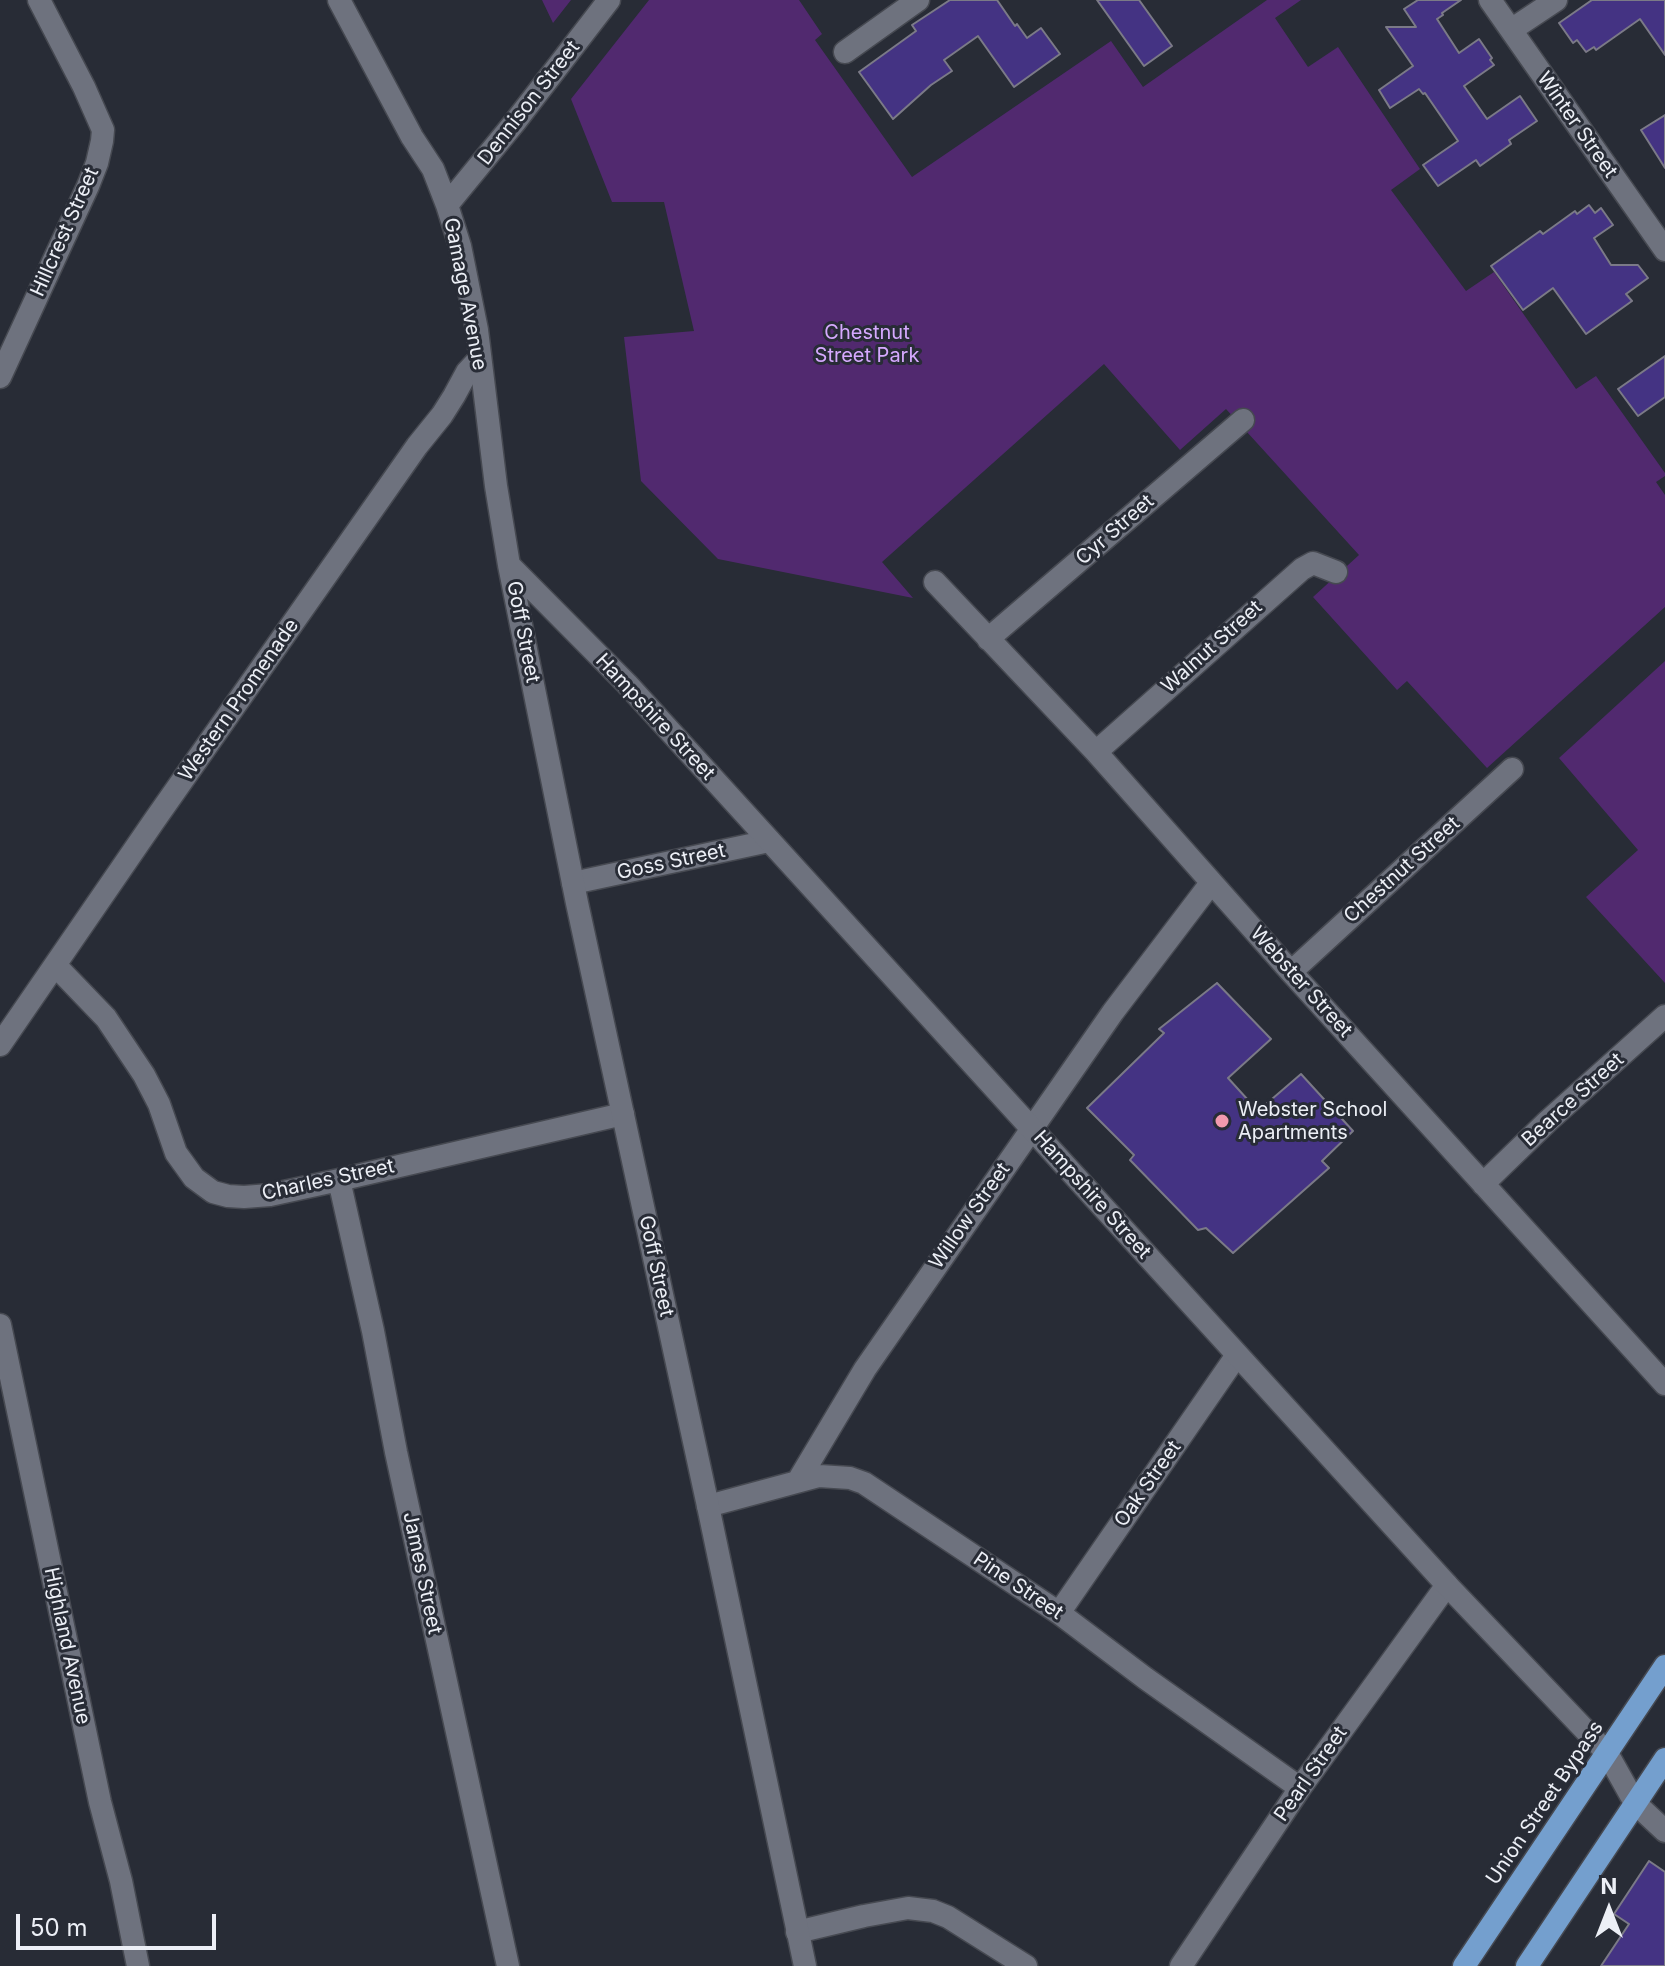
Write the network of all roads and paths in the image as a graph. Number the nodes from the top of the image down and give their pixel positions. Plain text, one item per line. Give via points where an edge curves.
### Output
1 (39, 0) edge
2 (339, 0) edge
3 (609, 0) edge
4 (918, 0) edge
5 (1490, 0) edge
6 (1556, 0) edge
7 (1511, 30) junction
8 (845, 52) dead end
9 (447, 205) junction
10 (1665, 250) edge
11 (480, 358) junction
12 (0, 377) edge
13 (1243, 420) dead end
14 (509, 565) junction
15 (1336, 572) dead end
16 (935, 582) dead end
17 (988, 639) junction
18 (1096, 752) junction
19 (1512, 769) dead end
20 (769, 841) junction
21 (573, 883) junction
22 (1211, 883) junction
23 (55, 965) junction
24 (1291, 972) junction
25 (1665, 1016) edge
26 (0, 1045) edge
27 (623, 1114) junction
28 (1031, 1128) junction
29 (339, 1180) junction
30 (1483, 1184) junction
31 (0, 1325) edge
32 (1237, 1355) junction
33 (1665, 1384) edge
34 (798, 1481) junction
35 (708, 1506) junction
36 (1447, 1585) junction
37 (1059, 1613) junction
38 (1665, 1666) edge
39 (1607, 1753) junction
40 (1665, 1759) edge
41 (1300, 1788) junction
42 (1635, 1803) junction
43 (1665, 1831) edge
44 (797, 1932) junction
45 (138, 1966) edge
46 (508, 1966) edge
47 (805, 1966) edge
48 (1026, 1966) edge
49 (1181, 1966) edge
50 (1464, 1966) edge
51 (1527, 1966) edge

1 - 12 street, Hillcrest Street via 84,87 103,130 102,141 88,186
2 - 9 street, Gamage Avenue via 433,169
3 - 9 street, Dennison Street
4 - 8 street
5 - 7 street, Winter Street
6 - 7 street
7 - 10 street, Winter Street
9 - 11 street, Gamage Avenue via 460,246
11 - 14 street, Gamage Avenue
11 - 23 street, Western Promenade
13 - 17 street, Cyr Street
14 - 20 street, Hampshire Street via 627,684
14 - 21 street, Goff Street
15 - 18 street, Walnut Street via 1313,563 1302,569
16 - 17 street, Webster Street
17 - 18 street, Webster Street
18 - 22 street, Webster Street
19 - 24 street, Chestnut Street
20 - 21 street, Goss Street
20 - 28 street, Hampshire Street
21 - 27 street, Goff Street
22 - 24 street, Webster Street
22 - 28 street, Willow Street
23 - 26 street, Western Promenade
23 - 29 street, Charles Street via 106,1018 144,1075 176,1153 194,1178 213,1192 244,1197
24 - 30 street, Webster Street
25 - 30 street, Bearce Street
27 - 29 street, Charles Street
27 - 35 street, Goff Street
28 - 32 street, Hampshire Street
28 - 34 street, Willow Street via 865,1369
29 - 46 street, James Street
30 - 33 street, Webster Street
31 - 45 street, Highland Avenue
32 - 36 street, Hampshire Street
32 - 37 street, Oak Street
34 - 35 street, Pine Street
34 - 37 street, Pine Street via 834,1475 864,1483
35 - 44 street, Goff Street
36 - 39 street, Hampshire Street
36 - 41 street, Pearl Street
37 - 41 street, Pine Street
38 - 39 highway, Union Street Bypass
39 - 42 street, Hampshire Street
39 - 50 highway, Union Street Bypass
40 - 42 highway
41 - 49 street, Pearl Street
42 - 43 street, Hampshire Street
42 - 51 highway
44 - 47 street, Goff Street
44 - 48 street via 908,1908 933,1911

